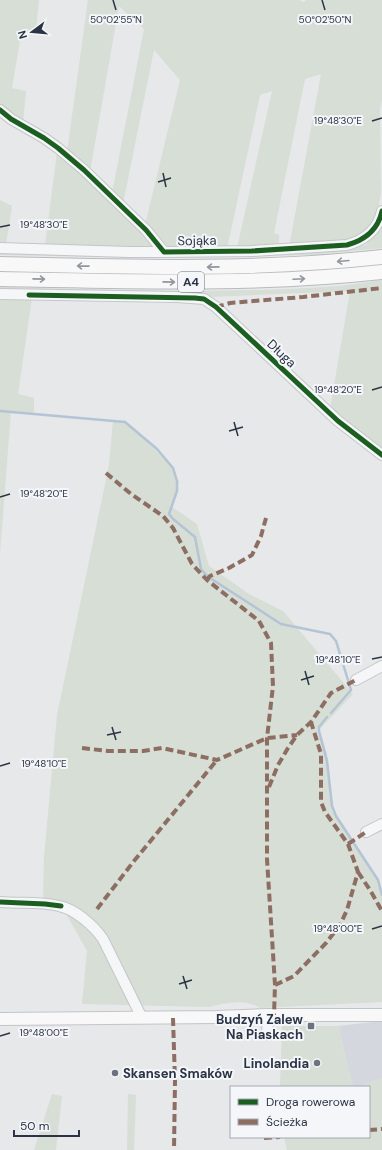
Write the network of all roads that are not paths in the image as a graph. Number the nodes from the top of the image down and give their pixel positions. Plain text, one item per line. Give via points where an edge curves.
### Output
1 (0, 110) edge
2 (382, 211) edge
3 (0, 248) edge
4 (164, 252) junction
5 (382, 257) edge
6 (0, 264) edge
7 (382, 272) edge
8 (0, 279) edge
9 (0, 294) edge
10 (382, 455) edge
11 (382, 666) edge
12 (356, 680) dead end
13 (382, 824) edge
14 (366, 832) dead end
15 (0, 902) edge
16 (268, 1015) junction
17 (382, 1015) edge
18 (142, 1018) junction
19 (0, 1019) edge
20 (267, 1034) dead end

1 - 4 street, Sojąka via 58,148 84,170 146,230
2 - 4 street, Sojąka via 373,232 347,245 252,251
3 - 4 street
5 -> 6 highway, A4 via 307,264 234,266
8 -> 7 highway, A4 via 234,282
9 - 10 street, Długa via 204,299 216,307 338,420
11 - 12 street
13 - 14 street
15 - 18 street via 61,906 96,930
16 - 17 main road
16 - 18 main road
16 - 20 street
18 - 19 main road

